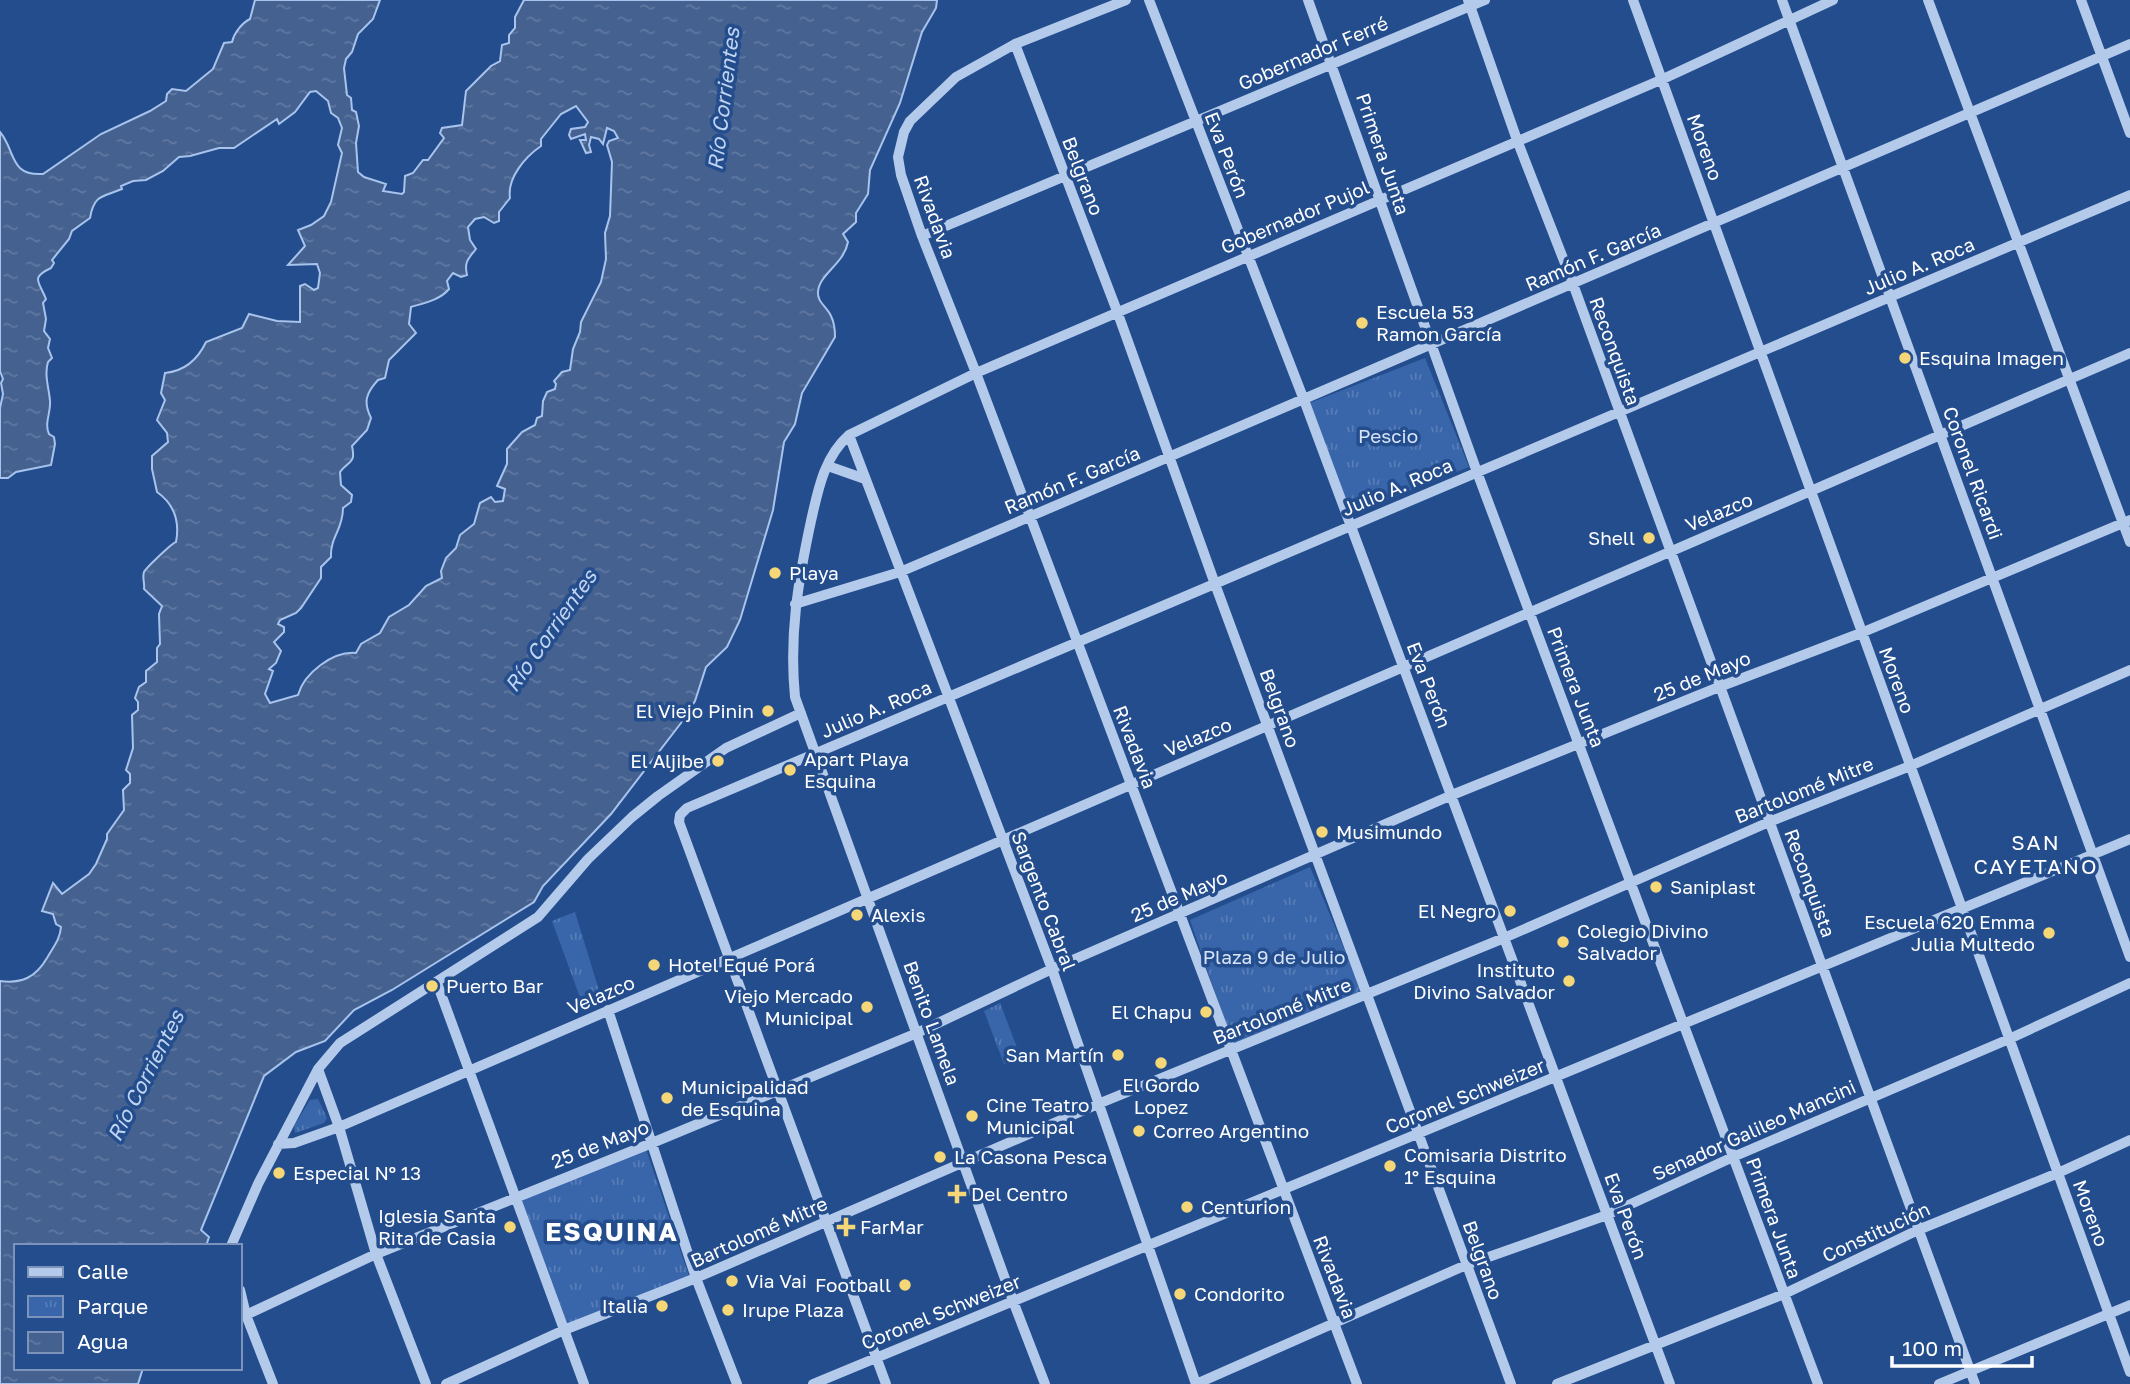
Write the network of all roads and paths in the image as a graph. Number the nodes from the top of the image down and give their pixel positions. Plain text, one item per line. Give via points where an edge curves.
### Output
1 (1126, 0) edge
2 (1149, 0) edge
3 (1308, 0) edge
4 (1485, 0) edge
5 (1633, 0) edge
6 (1782, 0) edge
7 (1833, 0) edge
8 (1928, 0) edge
9 (2081, 0) edge
10 (1470, 3) edge
11 (1790, 20) junction
12 (1015, 44) junction
13 (2130, 44) edge
14 (2101, 58) junction
15 (1332, 64) junction
16 (1662, 79) junction
17 (1971, 114) junction
18 (1195, 122) junction
19 (2130, 134) edge
20 (1517, 140) junction
21 (1844, 168) junction
22 (1064, 177) junction
23 (2130, 195) edge
24 (1381, 200) junction
25 (1714, 224) junction
26 (922, 236) junction
27 (2018, 243) junction
28 (1247, 257) junction
29 (1573, 284) junction
30 (1890, 297) junction
31 (1117, 311) junction
32 (1430, 345) junction
33 (1759, 352) junction
34 (2130, 354) edge
35 (976, 373) junction
36 (2069, 380) junction
37 (1304, 400) junction
38 (1619, 412) junction
39 (849, 435) junction
40 (1941, 435) junction
41 (1169, 457) junction
42 (828, 466) junction
43 (1477, 472) junction
44 (865, 479) junction
45 (1810, 491) junction
46 (1029, 517) junction
47 (2126, 521) edge
48 (1351, 526) junction
49 (2130, 542) edge
50 (1670, 552) junction
51 (900, 572) junction
52 (1992, 579) junction
53 (1215, 584) junction
54 (795, 604) junction
55 (1530, 613) junction
56 (1861, 633) junction
57 (1076, 643) junction
58 (1403, 667) junction
59 (2130, 670) edge
60 (1719, 687) junction
61 (950, 697) junction
62 (2040, 710) junction
63 (801, 713) junction
64 (1268, 726) junction
65 (1579, 745) junction
66 (814, 754) junction
67 (1910, 766) junction
68 (1130, 785) junction
69 (1452, 795) junction
70 (1769, 821) junction
71 (2130, 839) edge
72 (1002, 840) junction
73 (1316, 855) junction
74 (2093, 855) junction
75 (1631, 884) junction
76 (868, 898) junction
77 (1962, 909) junction
78 (1180, 914) junction
79 (1504, 938) junction
80 (2130, 957) edge
81 (730, 958) junction
82 (1822, 967) junction
83 (1052, 970) junction
84 (437, 983) junction
85 (2130, 983) edge
86 (1367, 996) junction
87 (608, 1010) junction
88 (1683, 1024) junction
89 (917, 1032) junction
90 (2009, 1039) junction
91 (1231, 1050) junction
92 (318, 1069) junction
93 (470, 1070) junction
94 (1556, 1077) junction
95 (779, 1090) junction
96 (1870, 1098) junction
97 (1098, 1104) junction
98 (339, 1127) junction
99 (1418, 1134) junction
100 (2130, 1140) edge
101 (652, 1143) junction
102 (278, 1144) junction
103 (1733, 1157) junction
104 (962, 1163) junction
105 (2058, 1173) junction
106 (1283, 1190) junction
107 (515, 1196) junction
108 (1607, 1215) junction
109 (826, 1221) junction
110 (1918, 1230) junction
111 (232, 1244) edge
112 (1147, 1246) junction
113 (376, 1254) junction
114 (1466, 1265) junction
115 (696, 1278) junction
116 (1784, 1294) junction
117 (242, 1298) edge
118 (1013, 1301) junction
119 (2130, 1305) edge
120 (2109, 1314) junction
121 (246, 1315) junction
122 (1334, 1322) junction
123 (564, 1330) junction
124 (1656, 1346) junction
125 (877, 1358) junction
126 (1970, 1370) junction
127 (2130, 1372) edge
128 (273, 1384) edge
129 (426, 1384) edge
130 (446, 1384) edge
131 (584, 1384) edge
132 (737, 1384) edge
133 (813, 1384) edge
134 (886, 1384) edge
135 (1045, 1384) edge
136 (1196, 1384) edge
137 (1357, 1384) edge
138 (1511, 1384) edge
139 (1557, 1384) edge
140 (1670, 1384) edge
141 (1818, 1384) edge
142 (1939, 1384) edge
143 (1975, 1384) edge

1 - 12 street
2 - 18 street, Eva Perón
3 - 15 street, Primera Junta
4 - 10 street, Gobernador Ferré
5 - 16 street, Moreno
6 - 11 street, Coronel Ricardi
7 - 11 street, Gobernador Pujol
8 - 17 street
9 - 14 street
10 - 15 street, Gobernador Ferré
10 - 20 street, Reconquista
11 - 16 street, Gobernador Pujol
11 - 21 street, Coronel Ricardi
12 - 22 street, Belgrano
12 - 26 street, Rivadavia via 956,77 904,132 898,157 901,175
13 - 14 street, Ramón F. García
14 - 17 street, Ramón F. García
14 - 19 street
15 - 18 street, Gobernador Ferré
15 - 24 street, Primera Junta
16 - 20 street, Gobernador Pujol
16 - 25 street, Moreno
17 - 21 street, Ramón F. García
17 - 27 street
18 - 22 street, Gobernador Ferré
18 - 28 street, Eva Perón
20 - 24 street, Gobernador Pujol
20 - 29 street, Reconquista
21 - 25 street, Ramón F. García
21 - 30 street, Coronel Ricardi
22 - 26 street, Gobernador Ferré
22 - 31 street, Belgrano
23 - 27 street, Julio A. Roca
24 - 28 street, Gobernador Pujol
24 - 32 street, Primera Junta
25 - 29 street, Ramón F. García
25 - 33 street, Moreno
26 - 35 street, Rivadavia
27 - 30 street, Julio A. Roca
27 - 36 street
28 - 31 street, Gobernador Pujol
28 - 37 street, Eva Perón
29 - 32 street, Ramón F. García
29 - 38 street, Reconquista
30 - 33 street, Julio A. Roca
30 - 40 street, Coronel Ricardi
31 - 35 street, Gobernador Pujol
31 - 41 street, Belgrano
32 - 37 street, Ramón F. García
32 - 43 street, Primera Junta
33 - 38 street, Julio A. Roca
33 - 45 street, Moreno
34 - 36 street, Velazco
35 - 39 street, Gobernador Pujol
35 - 46 street, Rivadavia
36 - 40 street, Velazco
36 - 47 street
37 - 41 street, Ramón F. García
37 - 48 street, Eva Perón
38 - 43 street, Julio A. Roca
38 - 50 street, Reconquista
39 - 42 street, Benito Lamela via 838,444
39 - 44 street, Sargento Cabral
40 - 45 street, Velazco
40 - 52 street, Coronel Ricardi
41 - 46 street, Ramón F. García
41 - 53 street, Belgrano
42 - 44 street
42 - 54 street, Benito Lamela via 819,486
43 - 48 street, Julio A. Roca
43 - 55 street, Primera Junta
44 - 51 street, Sargento Cabral
45 - 50 street, Velazco
45 - 56 street, Moreno
46 - 51 street, Ramón F. García
46 - 57 street, Rivadavia
47 - 49 street
47 - 52 street, 25 de Mayo
48 - 53 street, Julio A. Roca
48 - 58 street, Eva Perón
50 - 55 street, Velazco
50 - 60 street, Reconquista
51 - 54 street, Ramón F. García
51 - 61 street, Sargento Cabral
52 - 56 street, 25 de Mayo
52 - 62 street, Coronel Ricardi
53 - 57 street, Julio A. Roca
53 - 64 street, Belgrano
54 - 63 street, Benito Lamela via 792,668
55 - 58 street, Velazco
55 - 65 street, Primera Junta
56 - 60 street, 25 de Mayo
56 - 67 street, Moreno
57 - 61 street, Julio A. Roca
57 - 68 street, Rivadavia
58 - 64 street, Velazco
58 - 69 street, Eva Perón
59 - 62 street, Bartolomé Mitre
60 - 65 street, 25 de Mayo
60 - 70 street, Reconquista
61 - 66 street, Julio A. Roca
61 - 72 street, Sargento Cabral
62 - 67 street, Bartolomé Mitre
62 - 74 street, Coronel Ricardi
63 - 66 street, Benito Lamela
63 - 84 street via 726,748 658,796 588,859 538,917
64 - 68 street, Velazco
64 - 73 street, Belgrano
65 - 69 street, 25 de Mayo
65 - 75 street, Primera Junta
66 - 76 street, Benito Lamela
66 - 81 street, Julio A. Roca via 680,815
67 - 70 street, Bartolomé Mitre
67 - 77 street, Moreno
68 - 72 street, Velazco
68 - 78 street, Rivadavia
69 - 73 street, 25 de Mayo
69 - 79 street, Eva Perón
70 - 75 street, Bartolomé Mitre
70 - 82 street, Reconquista
71 - 74 street, Coronel Schweizer
72 - 76 street, Velazco
72 - 83 street, Sargento Cabral
73 - 78 street, 25 de Mayo
73 - 86 street, Belgrano
74 - 77 street, Coronel Schweizer
74 - 80 street, Coronel Ricardi
75 - 79 street, Bartolomé Mitre
75 - 88 street, Primera Junta
76 - 81 street, Velazco
76 - 89 street, Benito Lamela
77 - 82 street, Coronel Schweizer
77 - 90 street, Moreno
78 - 83 street, 25 de Mayo
78 - 91 street, Rivadavia
79 - 86 street, Bartolomé Mitre
79 - 94 street, Eva Perón
81 - 87 street, Velazco
81 - 95 street
82 - 88 street, Coronel Schweizer
82 - 96 street, Reconquista
83 - 89 street, 25 de Mayo
83 - 97 street, Sargento Cabral
84 - 92 street via 357,1030
84 - 93 street
85 - 90 street, Senador Galileo Mancini
86 - 91 street, Bartolomé Mitre
86 - 99 street, Belgrano
87 - 93 street, Velazco
87 - 101 street
88 - 94 street, Coronel Schweizer
88 - 103 street, Primera Junta
89 - 95 street, 25 de Mayo
89 - 104 street, Benito Lamela
90 - 96 street, Senador Galileo Mancini
90 - 105 street, Moreno
91 - 97 street, Bartolomé Mitre
91 - 106 street, Rivadavia
92 - 98 street
92 - 102 street
93 - 98 street, Velazco
93 - 107 street
94 - 99 street, Coronel Schweizer
94 - 108 street, Eva Perón
95 - 101 street, 25 de Mayo
95 - 109 street
96 - 103 street, Senador Galileo Mancini
96 - 110 street, Reconquista
97 - 104 street, Bartolomé Mitre
97 - 112 street, Sargento Cabral
98 - 102 street, Velazco
98 - 113 street
99 - 106 street, Coronel Schweizer
99 - 114 street, Belgrano
100 - 105 street, Constitución
101 - 107 street, 25 de Mayo
101 - 115 street
102 - 111 street
103 - 108 street, Senador Galileo Mancini
103 - 116 street, Primera Junta
104 - 109 street, Bartolomé Mitre
104 - 118 street, Benito Lamela
105 - 110 street, Constitución
105 - 120 street, Moreno
106 - 112 street, Coronel Schweizer
106 - 122 street, Rivadavia
107 - 113 street, 25 de Mayo
107 - 123 street
108 - 114 street, Senador Galileo Mancini
108 - 124 street, Eva Perón
109 - 115 street, Bartolomé Mitre
109 - 125 street
110 - 116 street, Constitución
110 - 126 street, Reconquista
112 - 118 street, Coronel Schweizer
112 - 136 street, Sargento Cabral
113 - 121 street, 25 de Mayo
113 - 129 street
114 - 122 street, Senador Galileo Mancini
114 - 138 street, Belgrano
115 - 123 street, Bartolomé Mitre
115 - 132 street
116 - 124 street, Constitución
116 - 141 street, Primera Junta
117 - 121 street
118 - 125 street, Coronel Schweizer
118 - 135 street, Benito Lamela
119 - 120 street
120 - 126 street
120 - 127 street, Moreno
121 - 128 street
122 - 136 street, Senador Galileo Mancini
122 - 137 street, Rivadavia
123 - 130 street, Bartolomé Mitre
123 - 131 street
124 - 139 street, Constitución
124 - 140 street, Eva Perón
125 - 133 street, Coronel Schweizer
125 - 134 street
126 - 142 street
126 - 143 street, Reconquista

